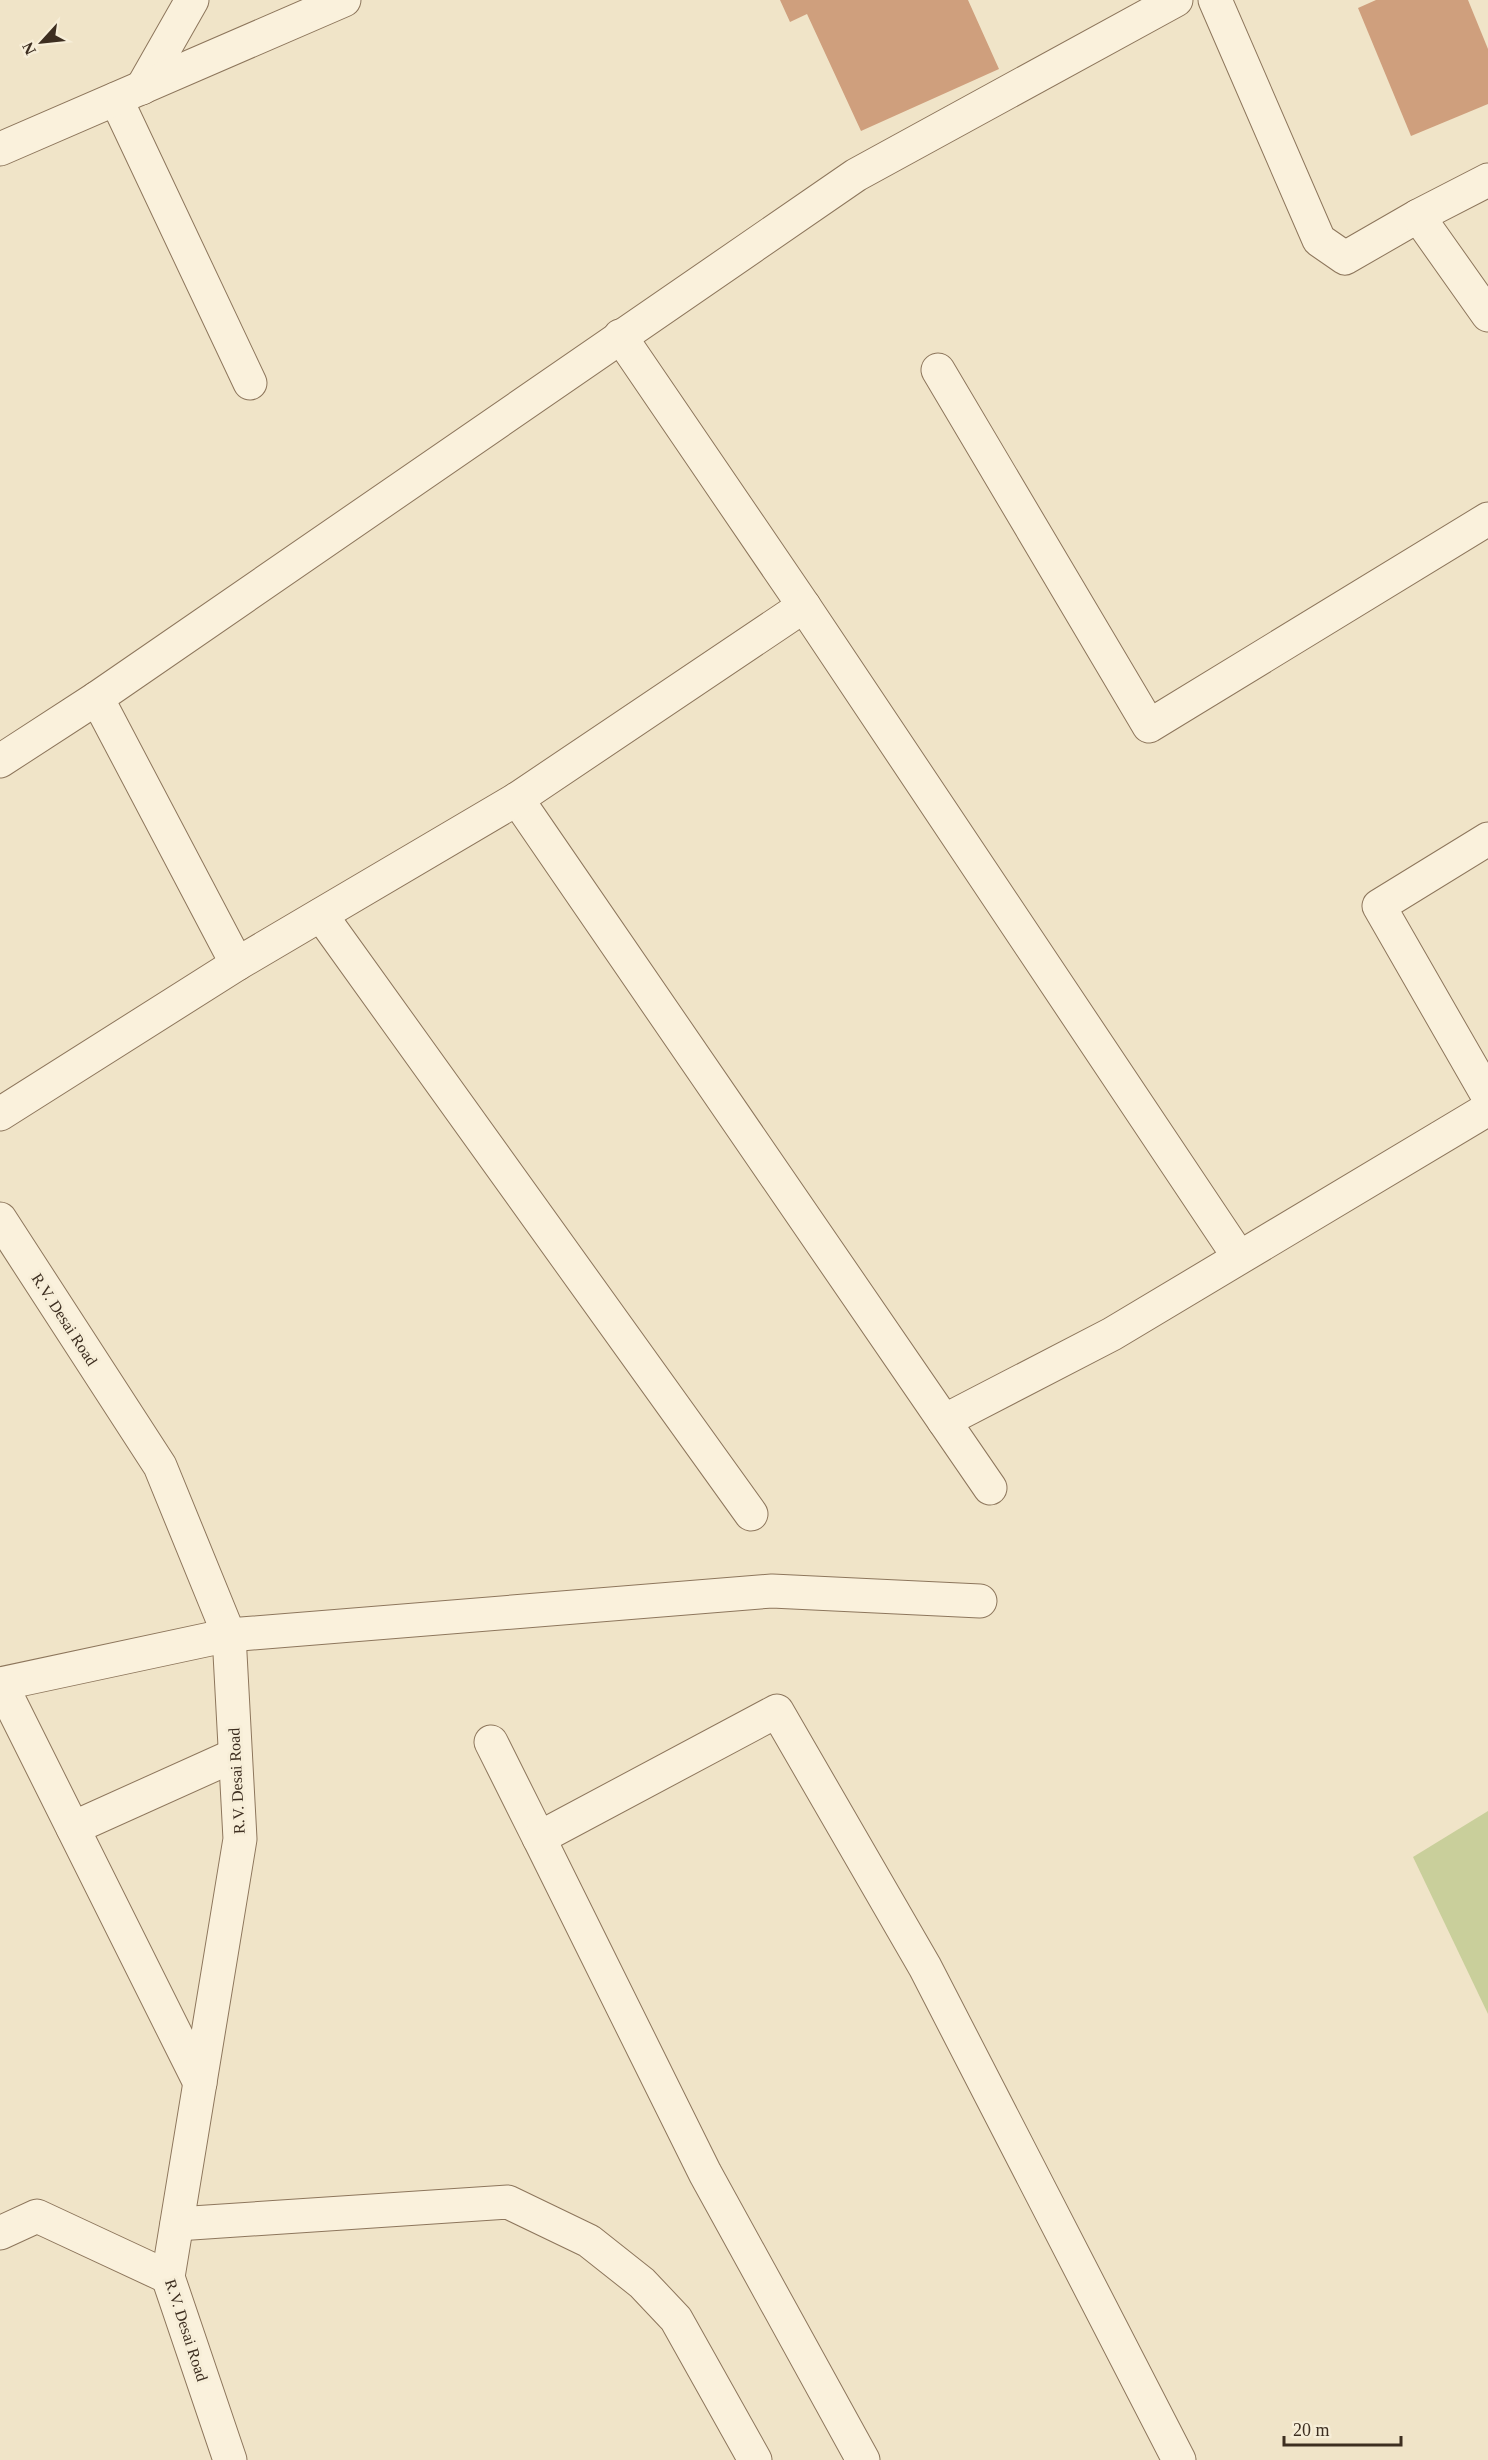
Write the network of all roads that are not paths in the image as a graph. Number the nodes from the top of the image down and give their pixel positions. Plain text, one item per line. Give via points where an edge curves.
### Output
1 (192, 0) edge
2 (344, 0) edge
3 (1176, 0) edge
4 (1215, 0) edge
5 (129, 93) junction
6 (0, 149) edge
7 (1488, 180) edge
8 (1418, 216) junction
9 (1488, 315) edge
10 (620, 336) junction
11 (938, 370) dead end
12 (250, 383) dead end
13 (1488, 519) edge
14 (804, 606) junction
15 (97, 698) junction
16 (0, 761) edge
17 (518, 799) junction
18 (1488, 839) edge
19 (321, 915) junction
20 (237, 964) junction
21 (1487, 1093) edge
22 (0, 1114) edge
23 (0, 1220) edge
24 (1239, 1257) junction
25 (944, 1421) junction
26 (990, 1488) dead end
27 (751, 1514) dead end
28 (980, 1601) dead end
29 (229, 1635) junction
30 (1, 1684) edge
31 (491, 1742) dead end
32 (235, 1755) junction
33 (73, 1828) junction
34 (539, 1838) junction
35 (200, 2083) junction
36 (177, 2224) junction
37 (0, 2233) edge
38 (168, 2277) junction
39 (230, 2460) edge
40 (755, 2460) edge
41 (863, 2460) edge
42 (1179, 2460) edge

1 - 5 street
2 - 5 street
3 - 10 street via 856,175
4 - 8 street via 1319,240 1345,258
5 - 6 street
5 - 12 street
7 - 8 street
8 - 9 street
10 - 14 street
10 - 15 street
11 - 13 street via 1149,726
14 - 17 street
14 - 24 street
15 - 16 street
15 - 20 street
17 - 19 street
17 - 25 street
18 - 21 street via 1379,906
19 - 20 street
19 - 27 street
20 - 22 street
21 - 24 street
23 - 29 street, R.V. Desai Road via 160,1466
24 - 25 street via 1112,1334
25 - 26 street
28 - 29 street via 772,1591
29 - 30 street
29 - 32 street, R.V. Desai Road
30 - 33 street
31 - 34 street
32 - 33 street
32 - 35 street, R.V. Desai Road via 240,1839
33 - 35 street
34 - 41 street via 705,2173
34 - 42 street via 777,1711 924,1967
35 - 36 street, R.V. Desai Road
36 - 38 street, R.V. Desai Road
36 - 40 street via 508,2202 589,2241 642,2283 676,2319
37 - 38 street via 37,2216
38 - 39 street, R.V. Desai Road

